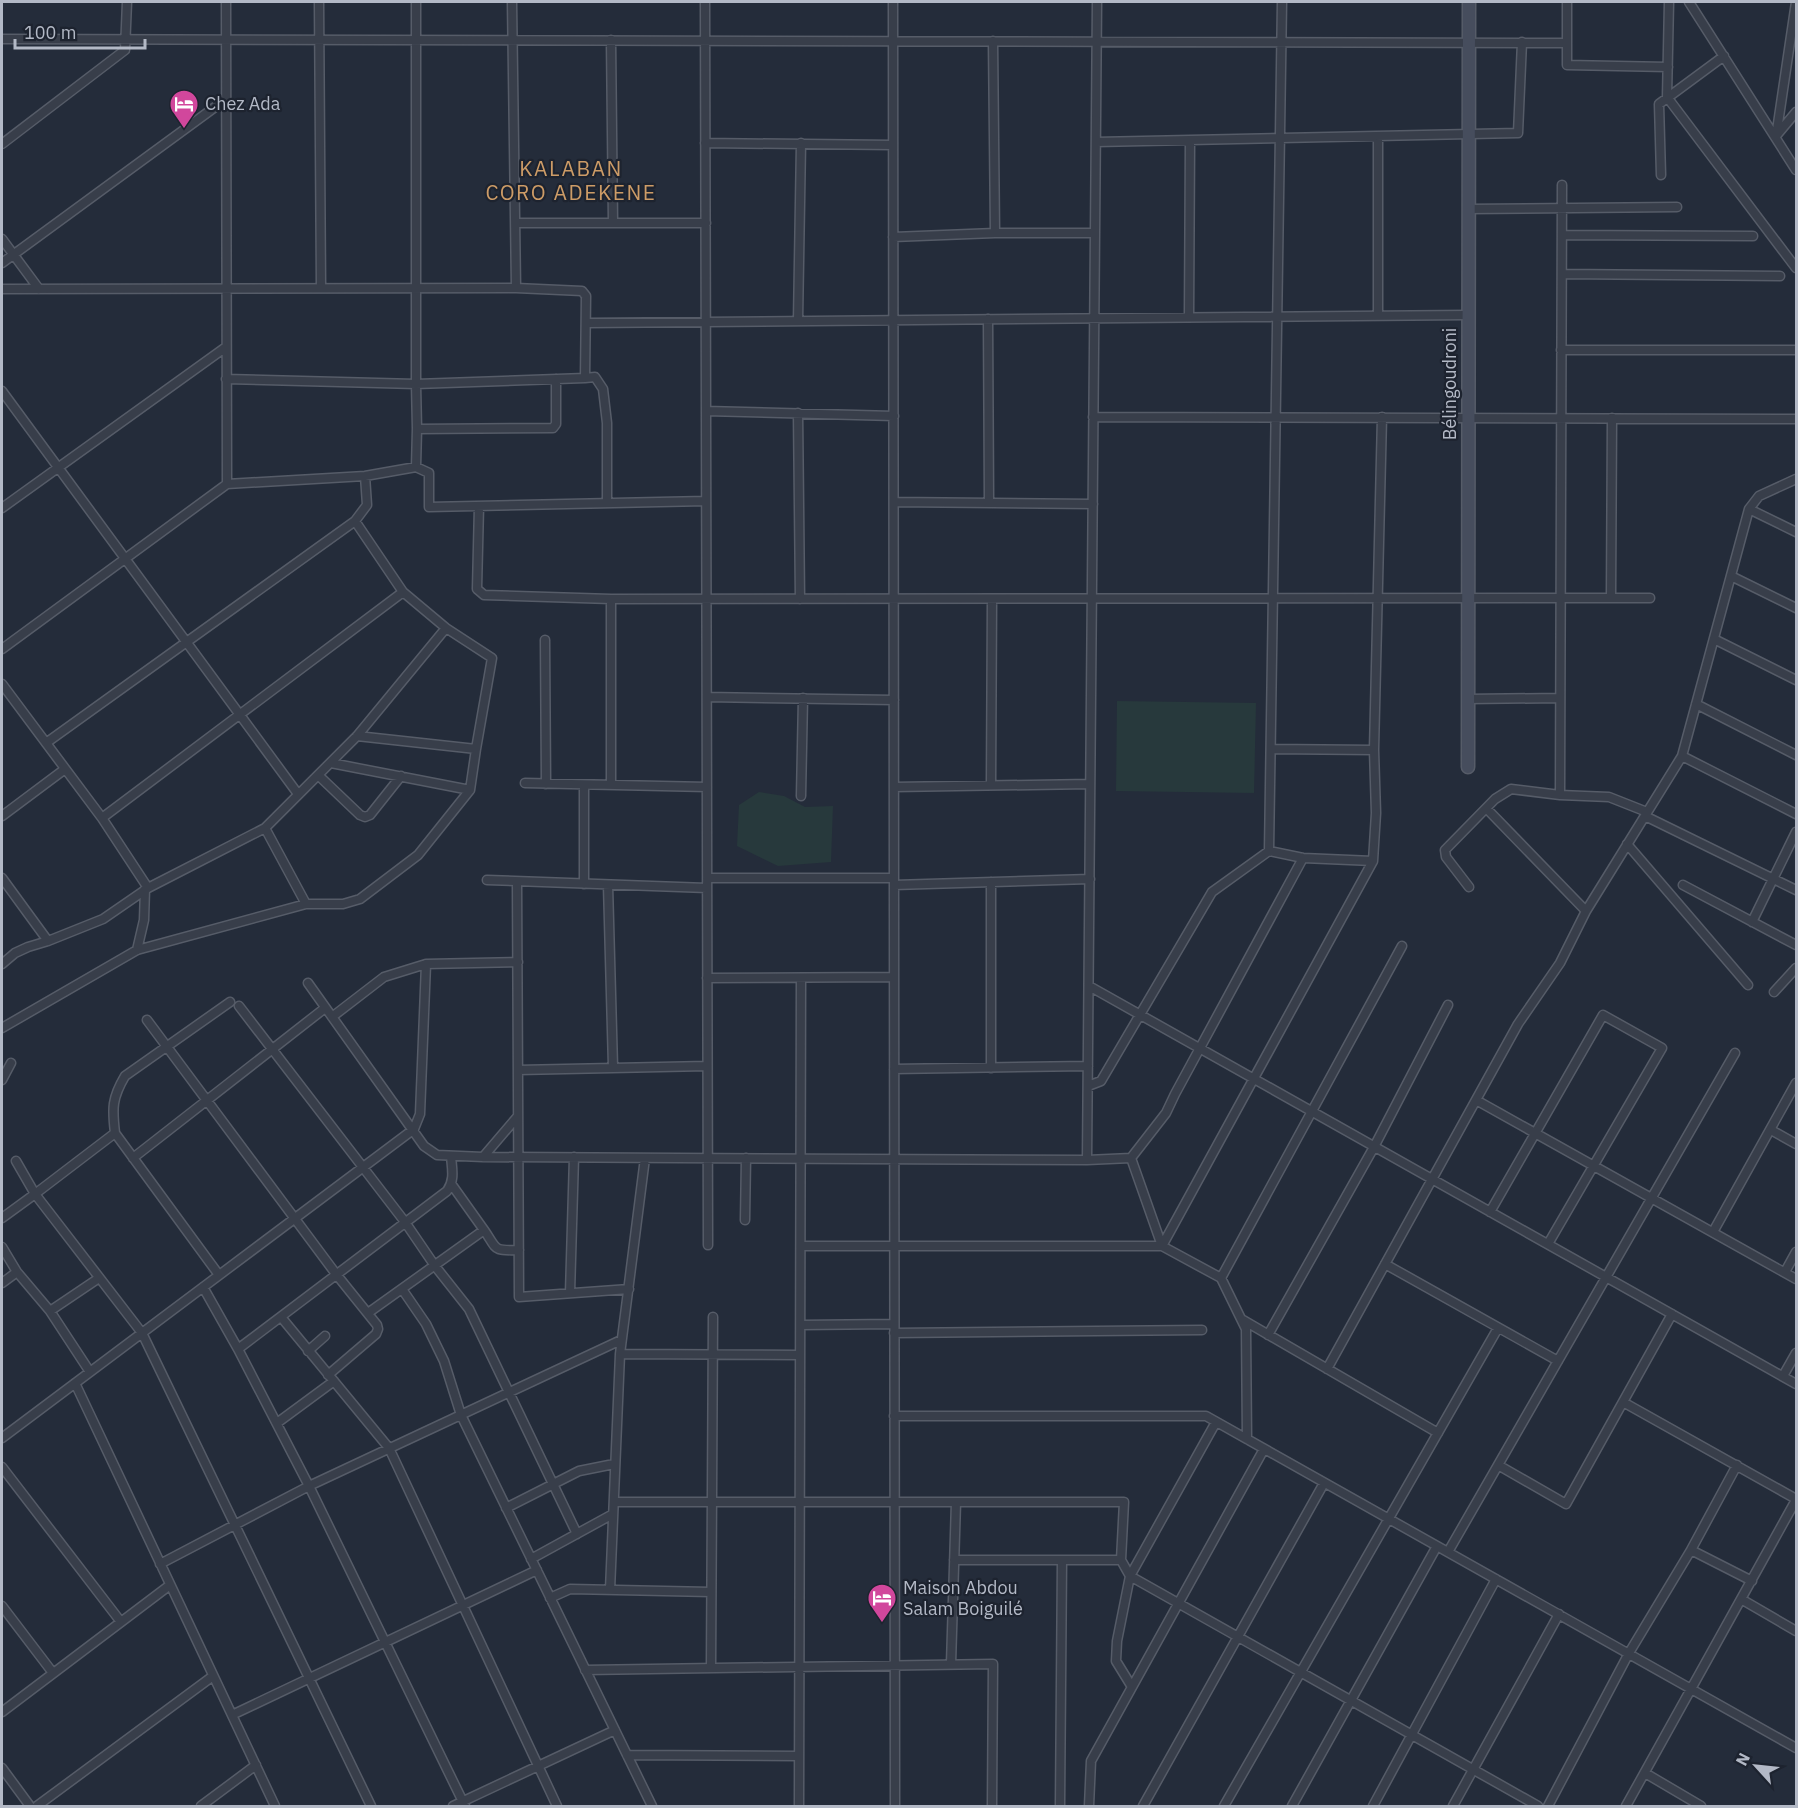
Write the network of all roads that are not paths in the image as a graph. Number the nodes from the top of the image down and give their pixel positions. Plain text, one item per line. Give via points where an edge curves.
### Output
1 (127, 2) edge
2 (225, 2) edge
3 (319, 2) edge
4 (416, 2) edge
5 (512, 2) edge
6 (705, 2) edge
7 (893, 2) edge
8 (1097, 2) edge
9 (1282, 2) edge
10 (1468, 2) edge
11 (1566, 2) edge
12 (1669, 2) edge
13 (1689, 2) edge
14 (1796, 2) edge
15 (2, 39) edge
16 (125, 39) junction
17 (226, 39) junction
18 (320, 40) junction
19 (415, 40) junction
20 (513, 40) junction
21 (611, 40) junction
22 (705, 40) junction
23 (893, 41) junction
24 (993, 41) junction
25 (1096, 42) junction
26 (1282, 42) junction
27 (1468, 42) junction
28 (1522, 42) junction
29 (1567, 43) junction
30 (1724, 56) junction
31 (1668, 67) junction
32 (1667, 97) junction
33 (226, 99) junction
34 (1797, 112) edge
35 (1468, 134) junction
36 (1378, 136) junction
37 (1776, 137) junction
38 (1280, 138) junction
39 (1190, 140) junction
40 (1096, 142) junction
41 (705, 143) junction
42 (801, 143) junction
43 (2, 144) edge
44 (893, 145) junction
45 (1797, 170) edge
46 (1661, 175) dead end
47 (1562, 185) dead end
48 (1677, 207) dead end
49 (1562, 208) junction
50 (1468, 209) junction
51 (515, 223) junction
52 (613, 223) junction
53 (706, 223) junction
54 (995, 233) junction
55 (1095, 233) junction
56 (1562, 235) junction
57 (1754, 236) dead end
58 (893, 237) junction
59 (2, 239) edge
60 (13, 254) junction
61 (2, 263) edge
62 (1797, 268) edge
63 (1562, 274) junction
64 (1780, 276) dead end
65 (226, 288) junction
66 (321, 288) junction
67 (417, 288) junction
68 (516, 288) junction
69 (2, 289) edge
70 (39, 289) junction
71 (1378, 315) junction
72 (1468, 315) junction
73 (1277, 316) junction
74 (1189, 317) junction
75 (1094, 318) junction
76 (988, 319) junction
77 (893, 320) junction
78 (798, 321) junction
79 (706, 322) junction
80 (587, 323) junction
81 (226, 347) junction
82 (1561, 350) junction
83 (1797, 350) edge
84 (585, 378) junction
85 (226, 379) junction
86 (556, 379) junction
87 (416, 384) junction
88 (2, 392) edge
89 (706, 411) junction
90 (798, 413) junction
91 (894, 416) junction
92 (1094, 417) junction
93 (1276, 417) junction
94 (1382, 417) junction
95 (1468, 418) junction
96 (1561, 418) junction
97 (1612, 418) junction
98 (1797, 419) edge
99 (417, 429) junction
100 (416, 467) junction
101 (58, 468) junction
102 (365, 476) junction
103 (1797, 479) edge
104 (226, 484) junction
105 (706, 501) junction
106 (894, 502) junction
107 (989, 502) junction
108 (607, 503) junction
109 (1093, 504) junction
110 (479, 506) junction
111 (2, 508) edge
112 (1749, 509) junction
113 (355, 521) junction
114 (1797, 532) edge
115 (124, 558) junction
116 (1731, 576) junction
117 (403, 592) junction
118 (992, 598) junction
119 (1092, 598) junction
120 (1273, 598) junction
121 (1379, 598) junction
122 (1468, 598) junction
123 (1561, 598) junction
124 (1611, 598) junction
125 (1650, 598) dead end
126 (611, 599) junction
127 (706, 599) junction
128 (800, 599) junction
129 (894, 599) junction
130 (1797, 608) edge
131 (446, 628) junction
132 (1714, 639) junction
133 (545, 640) dead end
134 (186, 642) junction
135 (2, 649) edge
136 (1797, 680) edge
137 (2, 684) edge
138 (706, 697) junction
139 (803, 698) junction
140 (1560, 698) junction
141 (1468, 699) junction
142 (894, 700) junction
143 (1696, 704) junction
144 (239, 714) junction
145 (357, 736) junction
146 (46, 743) junction
147 (476, 749) junction
148 (1271, 749) junction
149 (1374, 750) junction
150 (1797, 755) edge
151 (1682, 756) junction
152 (331, 763) junction
153 (1468, 767) dead end
154 (65, 769) junction
155 (318, 775) junction
156 (401, 776) junction
157 (525, 783) dead end
158 (1090, 783) junction
159 (546, 784) junction
160 (584, 785) junction
161 (611, 785) junction
162 (991, 785) junction
163 (707, 787) junction
164 (894, 787) junction
165 (470, 790) junction
166 (298, 794) junction
167 (1560, 795) junction
168 (801, 796) dead end
169 (1487, 809) junction
170 (1646, 814) junction
171 (1797, 814) edge
172 (2, 816) edge
173 (102, 818) junction
174 (265, 828) junction
175 (1797, 832) edge
176 (1627, 844) junction
177 (1269, 851) junction
178 (1303, 858) junction
179 (1373, 861) junction
180 (2, 878) edge
181 (707, 878) junction
182 (1090, 879) junction
183 (1773, 879) junction
184 (487, 880) dead end
185 (894, 881) junction
186 (517, 882) junction
187 (991, 882) junction
188 (584, 884) junction
189 (608, 885) junction
190 (1683, 885) dead end
191 (1469, 887) dead end
192 (707, 888) junction
193 (147, 889) junction
194 (1797, 890) edge
195 (306, 904) junction
196 (1586, 911) junction
197 (1752, 922) junction
198 (48, 941) junction
199 (1797, 945) edge
200 (1402, 946) dead end
201 (137, 950) junction
202 (518, 962) junction
203 (2, 964) edge
204 (426, 964) junction
205 (1797, 968) edge
206 (894, 977) junction
207 (707, 978) junction
208 (801, 978) junction
209 (308, 983) dead end
210 (1089, 986) junction
211 (1748, 986) dead end
212 (1774, 992) dead end
213 (230, 1002) dead end
214 (1448, 1005) dead end
215 (239, 1006) dead end
216 (325, 1008) junction
217 (1139, 1015) junction
218 (332, 1017) junction
219 (147, 1020) dead end
220 (2, 1027) edge
221 (166, 1046) junction
222 (273, 1048) junction
223 (1200, 1049) junction
224 (1735, 1053) dead end
225 (11, 1063) dead end
226 (707, 1066) junction
227 (1088, 1066) junction
228 (613, 1067) junction
229 (991, 1068) junction
230 (894, 1069) junction
231 (518, 1070) junction
232 (1254, 1079) junction
233 (2, 1080) edge
234 (1797, 1083) edge
235 (1088, 1086) junction
236 (207, 1100) junction
237 (1476, 1100) junction
238 (1311, 1111) junction
239 (518, 1116) junction
240 (414, 1130) junction
241 (1771, 1130) junction
242 (115, 1133) junction
243 (1536, 1133) junction
244 (1797, 1144) edge
245 (1374, 1147) junction
246 (451, 1156) junction
247 (483, 1157) junction
248 (519, 1157) junction
249 (574, 1157) junction
250 (133, 1158) junction
251 (645, 1158) junction
252 (707, 1158) junction
253 (746, 1158) junction
254 (801, 1158) junction
255 (1131, 1158) junction
256 (894, 1159) junction
257 (1087, 1160) junction
258 (16, 1161) dead end
259 (1594, 1166) junction
260 (363, 1167) junction
261 (1432, 1179) junction
262 (452, 1185) junction
263 (35, 1194) junction
264 (1652, 1198) junction
265 (1490, 1212) junction
266 (2, 1218) edge
267 (295, 1218) junction
268 (745, 1220) dead end
269 (405, 1222) junction
270 (484, 1230) junction
271 (1713, 1232) junction
272 (1548, 1244) junction
273 (708, 1245) dead end
274 (801, 1246) junction
275 (894, 1246) junction
276 (1162, 1246) junction
277 (2, 1247) edge
278 (519, 1250) junction
279 (1797, 1252) edge
280 (1385, 1264) junction
281 (435, 1266) junction
282 (17, 1272) junction
283 (1785, 1272) junction
284 (336, 1274) junction
285 (219, 1275) junction
286 (1606, 1277) junction
287 (99, 1278) junction
288 (1221, 1278) junction
289 (1797, 1279) edge
290 (2, 1283) edge
291 (203, 1287) junction
292 (629, 1289) junction
293 (402, 1290) junction
294 (570, 1293) junction
295 (50, 1311) junction
296 (368, 1313) junction
297 (1672, 1314) junction
298 (280, 1317) junction
299 (713, 1317) dead end
300 (1242, 1320) junction
301 (801, 1325) junction
302 (894, 1328) junction
303 (1498, 1328) junction
304 (1202, 1330) dead end
305 (142, 1333) junction
306 (1268, 1335) junction
307 (325, 1336) dead end
308 (621, 1340) junction
309 (238, 1349) junction
310 (308, 1351) junction
311 (1797, 1353) edge
312 (620, 1354) junction
313 (712, 1354) junction
314 (800, 1355) junction
315 (1558, 1361) junction
316 (1327, 1369) junction
317 (90, 1372) junction
318 (1783, 1377) junction
319 (331, 1378) junction
320 (75, 1383) junction
321 (1797, 1384) edge
322 (509, 1392) junction
323 (1623, 1402) junction
324 (461, 1415) junction
325 (894, 1416) junction
326 (1216, 1422) junction
327 (277, 1423) junction
328 (1438, 1433) junction
329 (2, 1438) edge
330 (1247, 1439) junction
331 (389, 1449) junction
332 (1264, 1449) junction
333 (614, 1464) junction
334 (1498, 1465) junction
335 (1737, 1465) junction
336 (2, 1467) edge
337 (552, 1483) junction
338 (1324, 1483) junction
339 (309, 1486) junction
340 (1797, 1499) edge
341 (614, 1502) junction
342 (712, 1502) junction
343 (800, 1502) junction
344 (894, 1502) junction
345 (956, 1502) junction
346 (506, 1508) junction
347 (613, 1514) junction
348 (1389, 1519) junction
349 (235, 1526) junction
350 (577, 1534) junction
351 (1437, 1546) junction
352 (1691, 1550) junction
353 (1448, 1552) junction
354 (531, 1559) junction
355 (954, 1560) junction
356 (1062, 1560) junction
357 (1121, 1560) junction
358 (160, 1564) junction
359 (537, 1570) junction
360 (1130, 1576) junction
361 (1496, 1579) junction
362 (1752, 1581) junction
363 (170, 1585) junction
364 (610, 1590) junction
365 (711, 1592) junction
366 (550, 1598) junction
367 (1741, 1599) junction
368 (1179, 1603) junction
369 (464, 1605) junction
370 (2, 1606) edge
371 (1558, 1614) junction
372 (121, 1622) junction
373 (1797, 1630) edge
374 (1238, 1637) junction
375 (385, 1642) junction
376 (1629, 1653) junction
377 (951, 1664) junction
378 (894, 1665) junction
379 (800, 1667) junction
380 (711, 1668) junction
381 (585, 1670) junction
382 (1301, 1672) junction
383 (53, 1673) junction
384 (213, 1676) junction
385 (309, 1678) junction
386 (1132, 1687) junction
387 (1692, 1689) junction
388 (1351, 1701) junction
389 (2, 1712) edge
390 (232, 1715) junction
391 (615, 1730) junction
392 (1412, 1735) junction
393 (1797, 1748) edge
394 (627, 1755) junction
395 (800, 1756) junction
396 (256, 1766) junction
397 (538, 1766) junction
398 (2, 1768) edge
399 (1473, 1769) junction
400 (1645, 1773) junction
401 (464, 1804) edge
402 (30, 1806) edge
403 (37, 1806) edge
404 (201, 1806) edge
405 (275, 1806) edge
406 (371, 1806) edge
407 (453, 1806) edge
408 (557, 1806) edge
409 (652, 1806) edge
410 (799, 1806) edge
411 (895, 1806) edge
412 (992, 1806) edge
413 (1059, 1806) edge
414 (1089, 1806) edge
415 (1143, 1806) edge
416 (1224, 1806) edge
417 (1292, 1806) edge
418 (1373, 1806) edge
419 (1453, 1806) edge
420 (1538, 1806) edge
421 (1548, 1806) edge
422 (1626, 1806) edge
423 (1701, 1806) edge

1 - 16 street
2 - 17 street
3 - 18 street
4 - 19 street
5 - 20 street
6 - 22 street
7 - 23 street
8 - 25 street
9 - 26 street
10 - 27 street, Bélingoudroni
11 - 29 street
12 - 31 street
13 - 30 street
14 - 37 street
15 - 16 street
16 - 17 street
16 - 43 street via 125,50
17 - 18 street
17 - 33 street
18 - 19 street
18 - 66 street
19 - 20 street
19 - 67 street
20 - 21 street
20 - 51 street
21 - 22 street
21 - 52 street
22 - 23 street
22 - 41 street
23 - 24 street
23 - 44 street
24 - 25 street
24 - 54 street
25 - 26 street
25 - 40 street
26 - 27 street
26 - 38 street
27 - 28 street
27 - 35 street, Bélingoudroni
28 - 29 street
28 - 35 street via 1518,133
29 - 31 street via 1567,65
30 - 32 street
30 - 37 street
31 - 32 street
32 - 46 street via 1659,104
32 - 62 street
33 - 60 street
33 - 65 street
34 - 37 street
35 - 36 street
35 - 50 street, Bélingoudroni
36 - 38 street
36 - 71 street
37 - 45 street
38 - 39 street
38 - 73 street
39 - 40 street
39 - 74 street
40 - 55 street
41 - 42 street
41 - 53 street
42 - 44 street
42 - 78 street
44 - 58 street
47 - 49 street
48 - 49 street
49 - 50 street
49 - 56 street
50 - 72 street, Bélingoudroni
51 - 52 street
51 - 68 street
52 - 53 street
53 - 79 street
54 - 55 street
54 - 58 street
55 - 75 street
56 - 57 street
56 - 63 street
58 - 77 street
59 - 60 street
60 - 61 street
60 - 70 street
63 - 64 street
63 - 82 street
65 - 66 street
65 - 70 street
65 - 81 street
66 - 67 street
67 - 68 street
67 - 87 street
68 - 80 street via 582,291 586,296
69 - 70 street
71 - 72 street
71 - 73 street
72 - 95 street, Bélingoudroni
73 - 74 street
73 - 93 street
74 - 75 street
75 - 76 street
75 - 92 street
76 - 77 street
76 - 107 street
77 - 78 street
77 - 91 street
78 - 79 street
79 - 80 street
79 - 89 street
80 - 84 street
81 - 85 street
81 - 101 street
82 - 83 street
82 - 96 street
84 - 86 street
84 - 108 street via 595,377 603,389
85 - 87 street
85 - 104 street
86 - 87 street
86 - 99 street via 553,428
87 - 99 street
88 - 101 street
89 - 90 street
89 - 105 street
90 - 91 street
90 - 128 street
91 - 106 street
92 - 93 street
92 - 109 street
93 - 94 street
93 - 120 street
94 - 95 street
94 - 121 street
95 - 96 street
95 - 122 street, Bélingoudroni
96 - 97 street
96 - 123 street
97 - 98 street
97 - 124 street
99 - 100 street
100 - 102 street
100 - 110 street via 429,473 429,507
101 - 111 street
101 - 115 street
102 - 104 street
102 - 113 street via 367,505
103 - 112 street via 1759,496
104 - 115 street
105 - 108 street
105 - 127 street
106 - 107 street
106 - 129 street
107 - 109 street
108 - 110 street
109 - 119 street
110 - 126 street via 477,589 484,595
112 - 114 street
112 - 116 street
113 - 117 street
113 - 134 street
115 - 134 street
115 - 135 street
116 - 130 street
116 - 132 street
117 - 131 street
117 - 144 street
118 - 119 street
118 - 129 street
118 - 162 street
119 - 120 street
119 - 158 street
120 - 121 street
120 - 148 street
121 - 122 street
121 - 149 street
122 - 123 street
122 - 141 street, Bélingoudroni
123 - 124 street
123 - 140 street
124 - 125 street
126 - 127 street
126 - 161 street
127 - 128 street
127 - 138 street
128 - 129 street
129 - 142 street
131 - 145 street
131 - 147 street via 492,658
132 - 136 street
132 - 143 street
133 - 159 street
134 - 144 street
134 - 146 street
137 - 146 street
138 - 139 street
138 - 163 street
139 - 142 street
139 - 168 street
140 - 141 street
140 - 167 street
141 - 153 street, Bélingoudroni
142 - 164 street
143 - 150 street
143 - 151 street
144 - 166 street
144 - 173 street
145 - 147 street
145 - 152 street
146 - 154 street
147 - 165 street
148 - 149 street
148 - 177 street
149 - 179 street
151 - 170 street
151 - 171 street
152 - 155 street
152 - 156 street
154 - 172 street
154 - 173 street
155 - 156 street via 365,817 370,816
155 - 166 street
156 - 165 street
157 - 159 street
158 - 162 street
158 - 182 street
159 - 160 street
160 - 161 street
160 - 188 street
161 - 163 street
162 - 164 street
163 - 181 street
164 - 185 street
165 - 195 street via 418,855 360,899 343,904
166 - 174 street
167 - 169 street via 1512,789
167 - 170 street via 1609,797
169 - 191 street via 1445,850
169 - 196 street
170 - 176 street
170 - 183 street
173 - 193 street
174 - 193 street
174 - 195 street
175 - 183 street
176 - 196 street
176 - 211 street
177 - 178 street
177 - 217 street via 1212,892
178 - 179 street
178 - 223 street
179 - 232 street
180 - 198 street
181 - 185 street
181 - 192 street
182 - 187 street
182 - 210 street
183 - 194 street
183 - 197 street
184 - 186 street
185 - 187 street
185 - 206 street
186 - 188 street
186 - 202 street
187 - 229 street
188 - 189 street
189 - 192 street
189 - 228 street
190 - 197 street
192 - 207 street
193 - 198 street via 103,919
193 - 201 street
195 - 201 street
196 - 237 street via 1560,963 1518,1024
197 - 199 street
198 - 203 street via 15,953
200 - 238 street
201 - 220 street
202 - 204 street
202 - 231 street
204 - 218 street via 384,977
204 - 240 street via 420,1114
205 - 212 street
206 - 208 street
206 - 230 street
207 - 208 street
207 - 226 street
208 - 254 street
209 - 216 street
210 - 217 street
210 - 227 street
213 - 221 street
214 - 245 street
215 - 222 street
216 - 218 street
216 - 222 street
217 - 223 street
217 - 235 street via 1101,1081
218 - 240 street
219 - 221 street
221 - 236 street
221 - 242 street via 125,1076 112,1108
222 - 236 street
222 - 260 street
223 - 232 street
223 - 255 street via 1166,1113
224 - 264 street
225 - 233 street
226 - 228 street
226 - 252 street
227 - 229 street
227 - 235 street
228 - 231 street
229 - 230 street
230 - 256 street
231 - 239 street
232 - 238 street
232 - 276 street
234 - 241 street
235 - 257 street
236 - 250 street
236 - 267 street
237 - 243 street
237 - 261 street
238 - 245 street
238 - 288 street
239 - 247 street
239 - 248 street
240 - 246 street via 430,1151
240 - 260 street
241 - 244 street
241 - 271 street
242 - 250 street
242 - 263 street
243 - 259 street
243 - 259 street via 1603,1015 1662,1048
243 - 265 street
245 - 261 street
245 - 306 street
246 - 247 street
246 - 262 street
247 - 248 street
248 - 249 street
248 - 278 street
249 - 251 street
249 - 294 street
250 - 285 street
251 - 252 street
251 - 292 street
252 - 253 street
252 - 273 street
253 - 254 street
253 - 268 street
254 - 256 street
254 - 274 street
255 - 257 street
255 - 276 street
256 - 257 street
256 - 275 street
258 - 263 street
259 - 264 street
259 - 272 street
260 - 267 street
260 - 269 street
261 - 265 street
261 - 280 street
262 - 269 street
262 - 270 street
263 - 266 street
263 - 287 street
264 - 271 street
264 - 286 street
265 - 272 street
267 - 284 street
267 - 285 street
269 - 281 street
269 - 284 street
270 - 278 street via 493,1247
270 - 281 street
271 - 283 street
272 - 286 street
274 - 275 street
274 - 301 street
275 - 276 street
275 - 302 street
276 - 288 street
277 - 282 street
278 - 294 street via 519,1297
279 - 283 street
280 - 303 street
280 - 316 street
281 - 293 street
281 - 322 street via 469,1309
282 - 290 street
282 - 295 street
283 - 289 street
284 - 296 street
284 - 298 street
285 - 291 street
286 - 297 street
286 - 315 street
287 - 295 street
287 - 305 street
288 - 300 street
291 - 305 street
291 - 309 street
292 - 294 street
292 - 308 street
293 - 296 street
293 - 324 street via 426,1324 444,1361
295 - 317 street
296 - 319 street via 377,1325 376,1334
297 - 318 street
297 - 323 street
298 - 309 street
298 - 310 street
299 - 313 street
300 - 306 street
300 - 330 street via 1246,1329
301 - 302 street
301 - 314 street
302 - 304 street
302 - 325 street
303 - 315 street
303 - 328 street
305 - 317 street
305 - 349 street
306 - 316 street
307 - 310 street
308 - 312 street
308 - 322 street
309 - 327 street
310 - 319 street
311 - 318 street
312 - 313 street
312 - 333 street
313 - 314 street
313 - 342 street
314 - 343 street
315 - 334 street
316 - 328 street
317 - 320 street
318 - 321 street
319 - 327 street
319 - 331 street
320 - 329 street
320 - 358 street
322 - 324 street
322 - 337 street
323 - 334 street via 1566,1504
323 - 335 street
324 - 331 street
324 - 346 street
325 - 326 street via 1206,1416
325 - 344 street
326 - 330 street
326 - 360 street
327 - 339 street
328 - 348 street
330 - 332 street
331 - 339 street
331 - 369 street
332 - 338 street
332 - 368 street
333 - 337 street via 579,1471
333 - 341 street
334 - 353 street
335 - 340 street
335 - 352 street
336 - 372 street
337 - 346 street
337 - 350 street
338 - 348 street
338 - 374 street
339 - 349 street
339 - 375 street
340 - 362 street
341 - 342 street
341 - 347 street
342 - 343 street
342 - 365 street
343 - 344 street
343 - 379 street
344 - 345 street
344 - 378 street
345 - 355 street
345 - 357 street via 1124,1502
346 - 354 street
347 - 350 street
347 - 364 street
348 - 351 street
348 - 382 street
349 - 358 street
349 - 385 street
350 - 354 street
351 - 353 street
351 - 388 street
352 - 362 street
352 - 376 street
353 - 361 street
354 - 359 street
355 - 356 street
355 - 377 street
356 - 357 street
356 - 413 street
357 - 360 street
358 - 363 street
359 - 366 street
359 - 369 street
360 - 368 street
360 - 386 street via 1116,1661
361 - 371 street
361 - 392 street
362 - 367 street
363 - 372 street
363 - 384 street
364 - 365 street
364 - 366 street via 570,1589
365 - 380 street
366 - 381 street
367 - 373 street
367 - 387 street
368 - 374 street
368 - 386 street
369 - 375 street
369 - 397 street
370 - 383 street
371 - 376 street
371 - 399 street
372 - 383 street
374 - 382 street
374 - 415 street
375 - 385 street
375 - 401 street
376 - 387 street
376 - 421 street
377 - 378 street
377 - 412 street via 993,1664
378 - 379 street
378 - 411 street
379 - 380 street
379 - 395 street
380 - 381 street
381 - 391 street
382 - 388 street
382 - 416 street
383 - 389 street
384 - 390 street
384 - 403 street
385 - 390 street
385 - 406 street
386 - 414 street via 1091,1761
387 - 393 street
387 - 400 street
388 - 392 street
388 - 417 street
390 - 396 street
391 - 394 street
391 - 397 street
392 - 399 street
392 - 418 street
394 - 395 street
394 - 409 street
395 - 410 street
396 - 404 street
396 - 405 street
397 - 401 street
397 - 408 street
398 - 402 street
399 - 419 street
399 - 420 street
400 - 422 street
400 - 423 street
401 - 407 street

